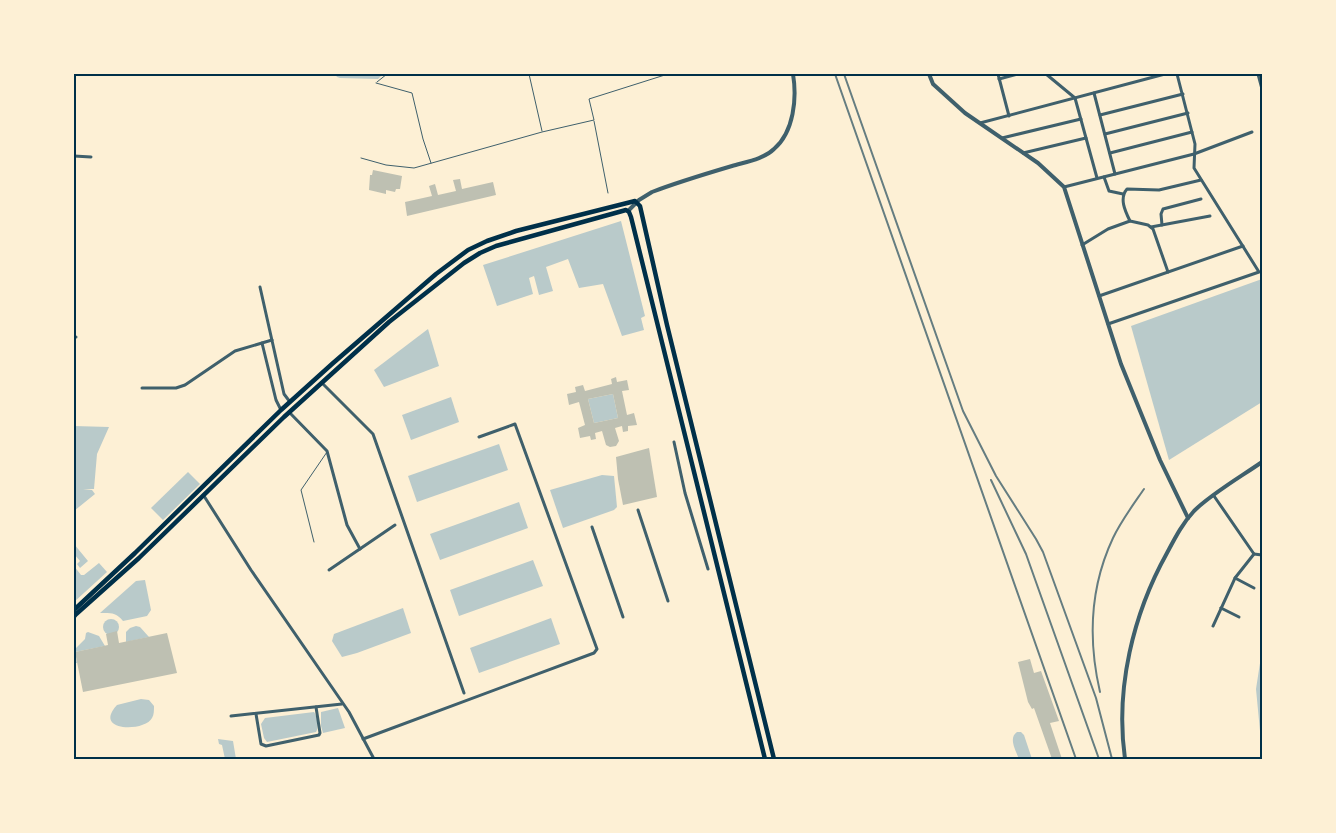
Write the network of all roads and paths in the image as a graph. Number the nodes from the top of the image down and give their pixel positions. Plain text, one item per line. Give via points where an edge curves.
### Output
1 (387, 74) edge
2 (529, 74) edge
3 (668, 74) edge
4 (793, 74) edge
5 (929, 74) edge
6 (998, 74) edge
7 (1018, 74) edge
8 (1046, 74) edge
9 (1165, 74) edge
10 (1177, 74) edge
11 (1258, 74) edge
12 (999, 79) junction
13 (1262, 89) edge
14 (1094, 93) junction
15 (1182, 94) junction
16 (1075, 98) junction
17 (1188, 113) junction
18 (1100, 115) junction
19 (1009, 116) junction
20 (1081, 119) junction
21 (594, 120) junction
22 (980, 123) junction
23 (542, 132) junction
24 (1192, 132) junction
25 (1252, 132) dead end
26 (1105, 134) junction
27 (1002, 138) junction
28 (1086, 138) junction
29 (1023, 153) junction
30 (1110, 153) junction
31 (1194, 154) junction
32 (74, 156) edge
33 (91, 157) dead end
34 (361, 158) dead end
35 (431, 164) junction
36 (1115, 174) junction
37 (1104, 177) junction
38 (1097, 178) junction
39 (1201, 180) junction
40 (1064, 187) junction
41 (608, 193) dead end
42 (1123, 194) junction
43 (1201, 199) dead end
44 (637, 201) junction
45 (628, 211) junction
46 (1210, 216) dead end
47 (1130, 221) junction
48 (1162, 225) junction
49 (1151, 227) junction
50 (1082, 245) junction
51 (1243, 246) junction
52 (1168, 272) junction
53 (260, 287) dead end
54 (1099, 296) junction
55 (1108, 324) junction
56 (272, 340) junction
57 (262, 343) junction
58 (322, 383) junction
59 (142, 388) dead end
60 (290, 402) junction
61 (281, 410) junction
62 (289, 412) junction
63 (693, 430) junction
64 (684, 433) junction
65 (478, 437) dead end
66 (674, 442) dead end
67 (327, 451) junction
68 (1262, 462) edge
69 (204, 496) junction
70 (1214, 496) junction
71 (638, 510) dead end
72 (715, 518) junction
73 (1188, 518) junction
74 (706, 520) junction
75 (396, 525) dead end
76 (592, 527) dead end
77 (314, 542) dead end
78 (360, 549) junction
79 (1254, 554) junction
80 (1262, 555) edge
81 (708, 569) dead end
82 (329, 570) dead end
83 (1235, 578) junction
84 (1254, 588) dead end
85 (668, 600) dead end
86 (1221, 608) junction
87 (74, 610) edge
88 (737, 611) junction
89 (729, 613) junction
90 (74, 616) edge
91 (624, 617) dead end
92 (1239, 617) dead end
93 (1213, 626) dead end
94 (464, 693) dead end
95 (343, 704) junction
96 (316, 707) junction
97 (256, 714) junction
98 (231, 716) dead end
99 (364, 739) junction
100 (374, 759) edge
101 (765, 759) edge
102 (774, 759) edge
103 (1126, 759) edge

1 - 35 lane via 376,83 412,92
2 - 23 lane
3 - 21 lane via 589,98
4 - 44 street via 791,119 774,150 667,186
5 - 22 street via 933,84 965,114
6 - 12 street
7 - 12 street
8 - 16 street
9 - 14 street
10 - 15 street
11 - 13 street
12 - 19 street
14 - 16 street
14 - 18 street
15 - 17 street
15 - 18 street
16 - 19 street
16 - 20 street
17 - 24 street
17 - 26 street
18 - 26 street
19 - 22 street
20 - 27 street
20 - 28 street
21 - 23 lane
21 - 41 lane
22 - 27 street
23 - 35 lane
24 - 30 street
24 - 31 street via 1196,144
25 - 31 street
26 - 30 street
27 - 29 street
28 - 29 street
28 - 38 street
29 - 40 street
30 - 36 street
31 - 36 street
31 - 39 street via 1194,168
32 - 33 street
34 - 35 lane via 414,168
36 - 37 street
37 - 38 street
37 - 42 street via 1109,191
38 - 40 street
39 - 42 street via 1159,190 1127,189
39 - 51 street
40 - 50 street
42 - 47 street
43 - 48 street via 1163,209 1160,214
44 - 45 street
44 - 60 main road via 516,231 468,250 385,317
44 - 63 main road
45 - 58 main road via 480,253 396,316
45 - 64 main road
46 - 48 street
47 - 49 street
47 - 50 street via 1108,228
48 - 49 street
49 - 52 street
50 - 54 street
51 - 52 street
51 - 55 street via 1259,272
52 - 54 street
53 - 56 street
54 - 55 street
55 - 73 street via 1153,442
56 - 57 street
56 - 60 street via 284,394
57 - 59 street via 229,354 185,385
57 - 61 street
58 - 62 main road
58 - 94 street via 373,434
60 - 61 main road
61 - 87 main road
62 - 67 street
62 - 69 main road
63 - 64 main road
63 - 72 main road
64 - 74 main road
65 - 99 street via 515,424 597,650
66 - 81 street via 685,493
67 - 77 lane via 301,490
67 - 78 street via 347,525
68 - 70 street
69 - 90 main road
69 - 95 street
70 - 73 street
70 - 79 street
71 - 85 street
72 - 74 main road
72 - 88 main road
73 - 103 street via 1159,567 1133,635 1123,696 1122,738
74 - 89 main road
75 - 78 street
76 - 91 street
78 - 82 street
79 - 80 street
79 - 83 street
83 - 84 street
83 - 86 street
86 - 92 street
86 - 93 street
88 - 89 main road
88 - 102 main road
89 - 101 main road
95 - 96 street
95 - 99 street
96 - 97 street
96 - 97 street via 319,735 266,746 261,744
97 - 98 street
99 - 100 street

